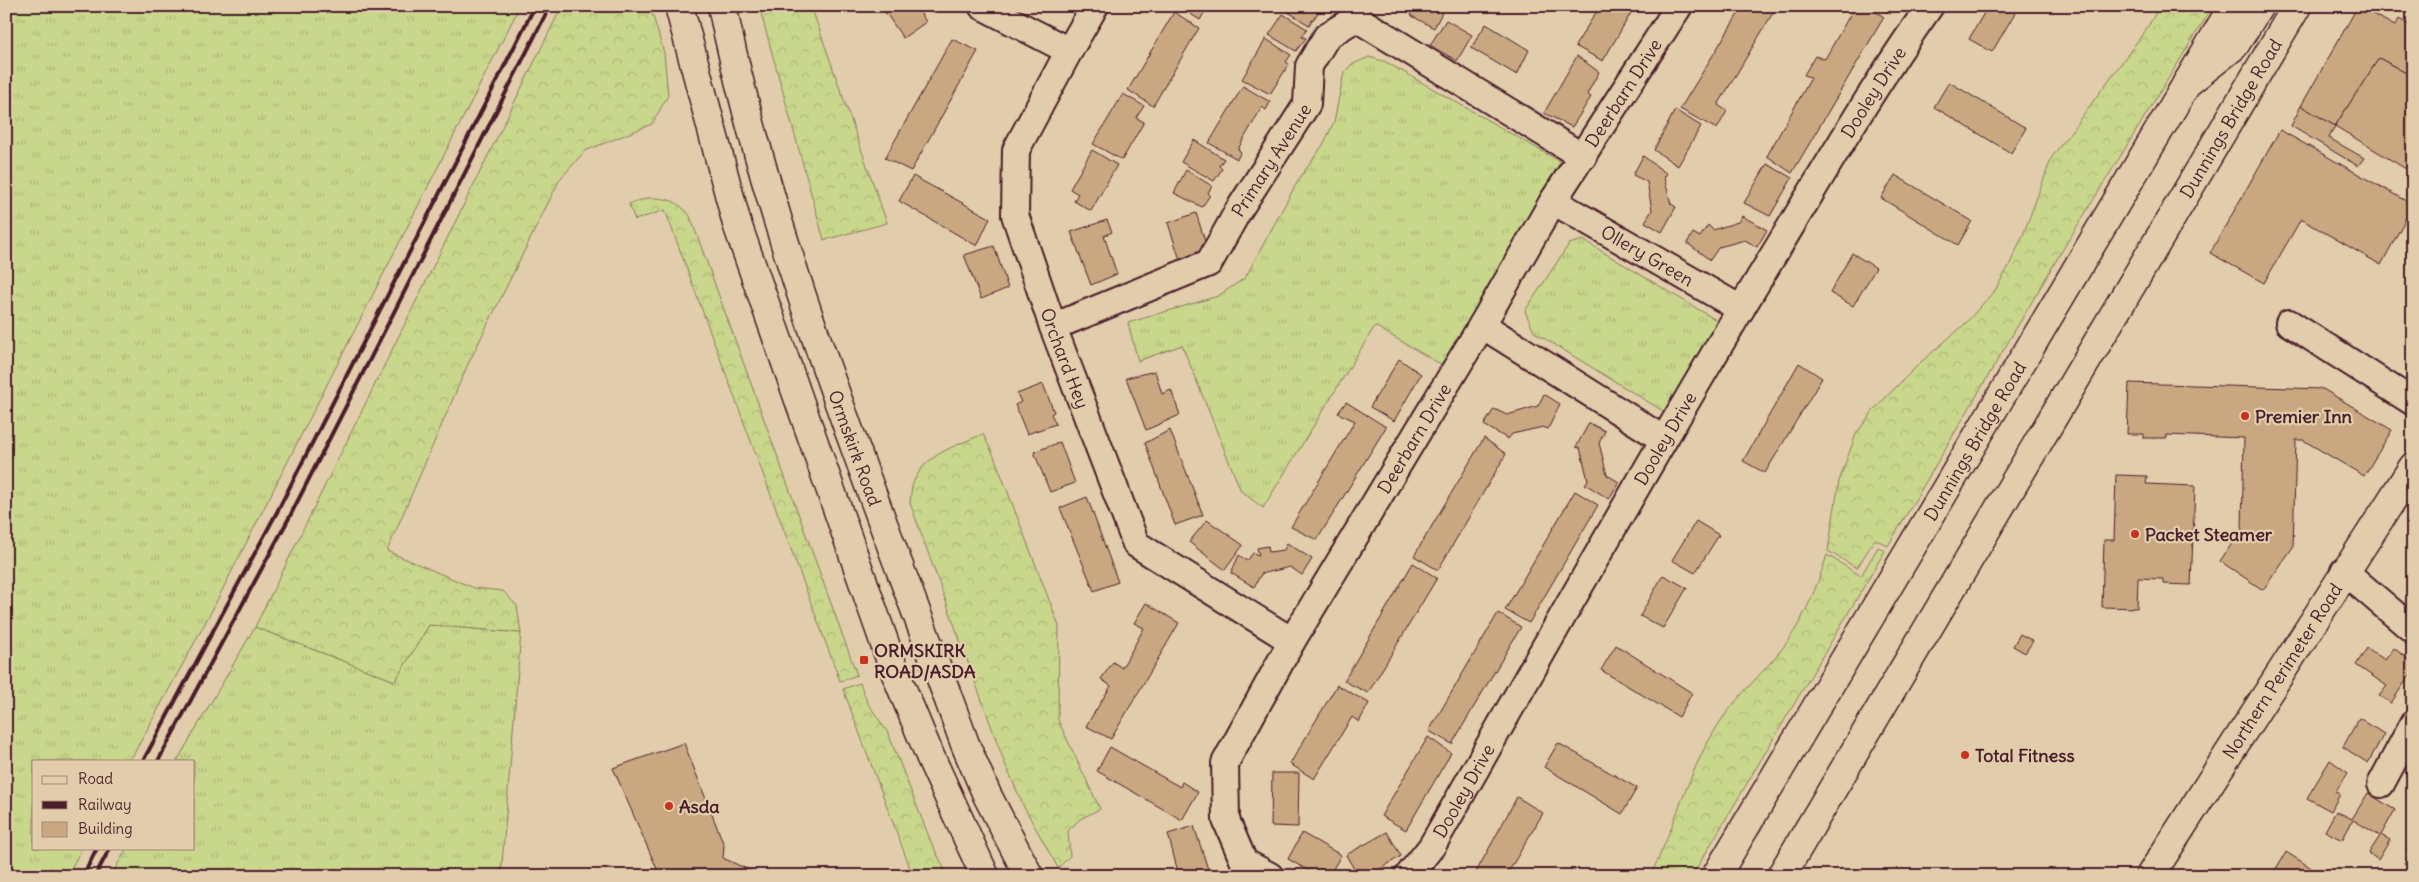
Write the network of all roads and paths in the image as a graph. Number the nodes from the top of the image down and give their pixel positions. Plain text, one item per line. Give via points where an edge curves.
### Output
1 (679, 6) edge
2 (722, 6) edge
3 (982, 6) edge
4 (1095, 6) edge
5 (1678, 6) edge
6 (1930, 6) edge
7 (2232, 6) edge
8 (2258, 6) edge
9 (2297, 6) edge
10 (1356, 12) edge
11 (1069, 51) junction
12 (2186, 84) junction
13 (1582, 157) junction
14 (1553, 201) junction
15 (1741, 308) junction
16 (2289, 323) dead end
17 (1482, 325) junction
18 (1053, 327) junction
19 (2413, 402) edge
20 (1663, 440) junction
21 (2413, 467) edge
22 (2344, 571) junction
23 (2413, 630) edge
24 (1292, 641) junction
25 (2413, 724) edge
26 (2381, 784) dead end
27 (985, 876) edge
28 (1029, 876) edge
29 (1270, 876) edge
30 (1408, 876) edge
31 (1716, 876) edge
32 (1781, 876) edge
33 (2150, 876) edge

1 - 27 main road via 713,139 750,262 893,667
2 - 28 main road, Ormskirk Road via 752,132 812,326 965,744
3 - 11 street
4 - 11 street, Orchard Hey
5 - 13 street, Deerbarn Drive
6 - 15 street, Dooley Drive via 1890,63
7 - 12 main road, Dunnings Bridge Road
8 - 12 main road via 2234,46
9 - 32 main road, Dunnings Bridge Road
10 - 13 street, Primary Avenue
10 - 18 street, Primary Avenue via 1327,36 1309,66 1307,104 1238,211 1209,263
11 - 18 street, Orchard Hey via 1016,150 1014,215
12 - 31 main road, Dunnings Bridge Road
13 - 14 street, Deerbarn Drive
14 - 15 street, Ollery Green
14 - 17 street, Deerbarn Drive
15 - 20 street, Dooley Drive
16 - 19 street
17 - 20 street
17 - 24 street, Deerbarn Drive
18 - 24 street, Orchard Hey via 1136,544
20 - 30 street, Dooley Drive via 1432,846
21 - 22 main road, Northern Perimeter Road
22 - 23 street
22 - 33 main road, Northern Perimeter Road
24 - 29 street, Deerbarn Drive via 1225,763 1226,820 1244,862
25 - 26 street

